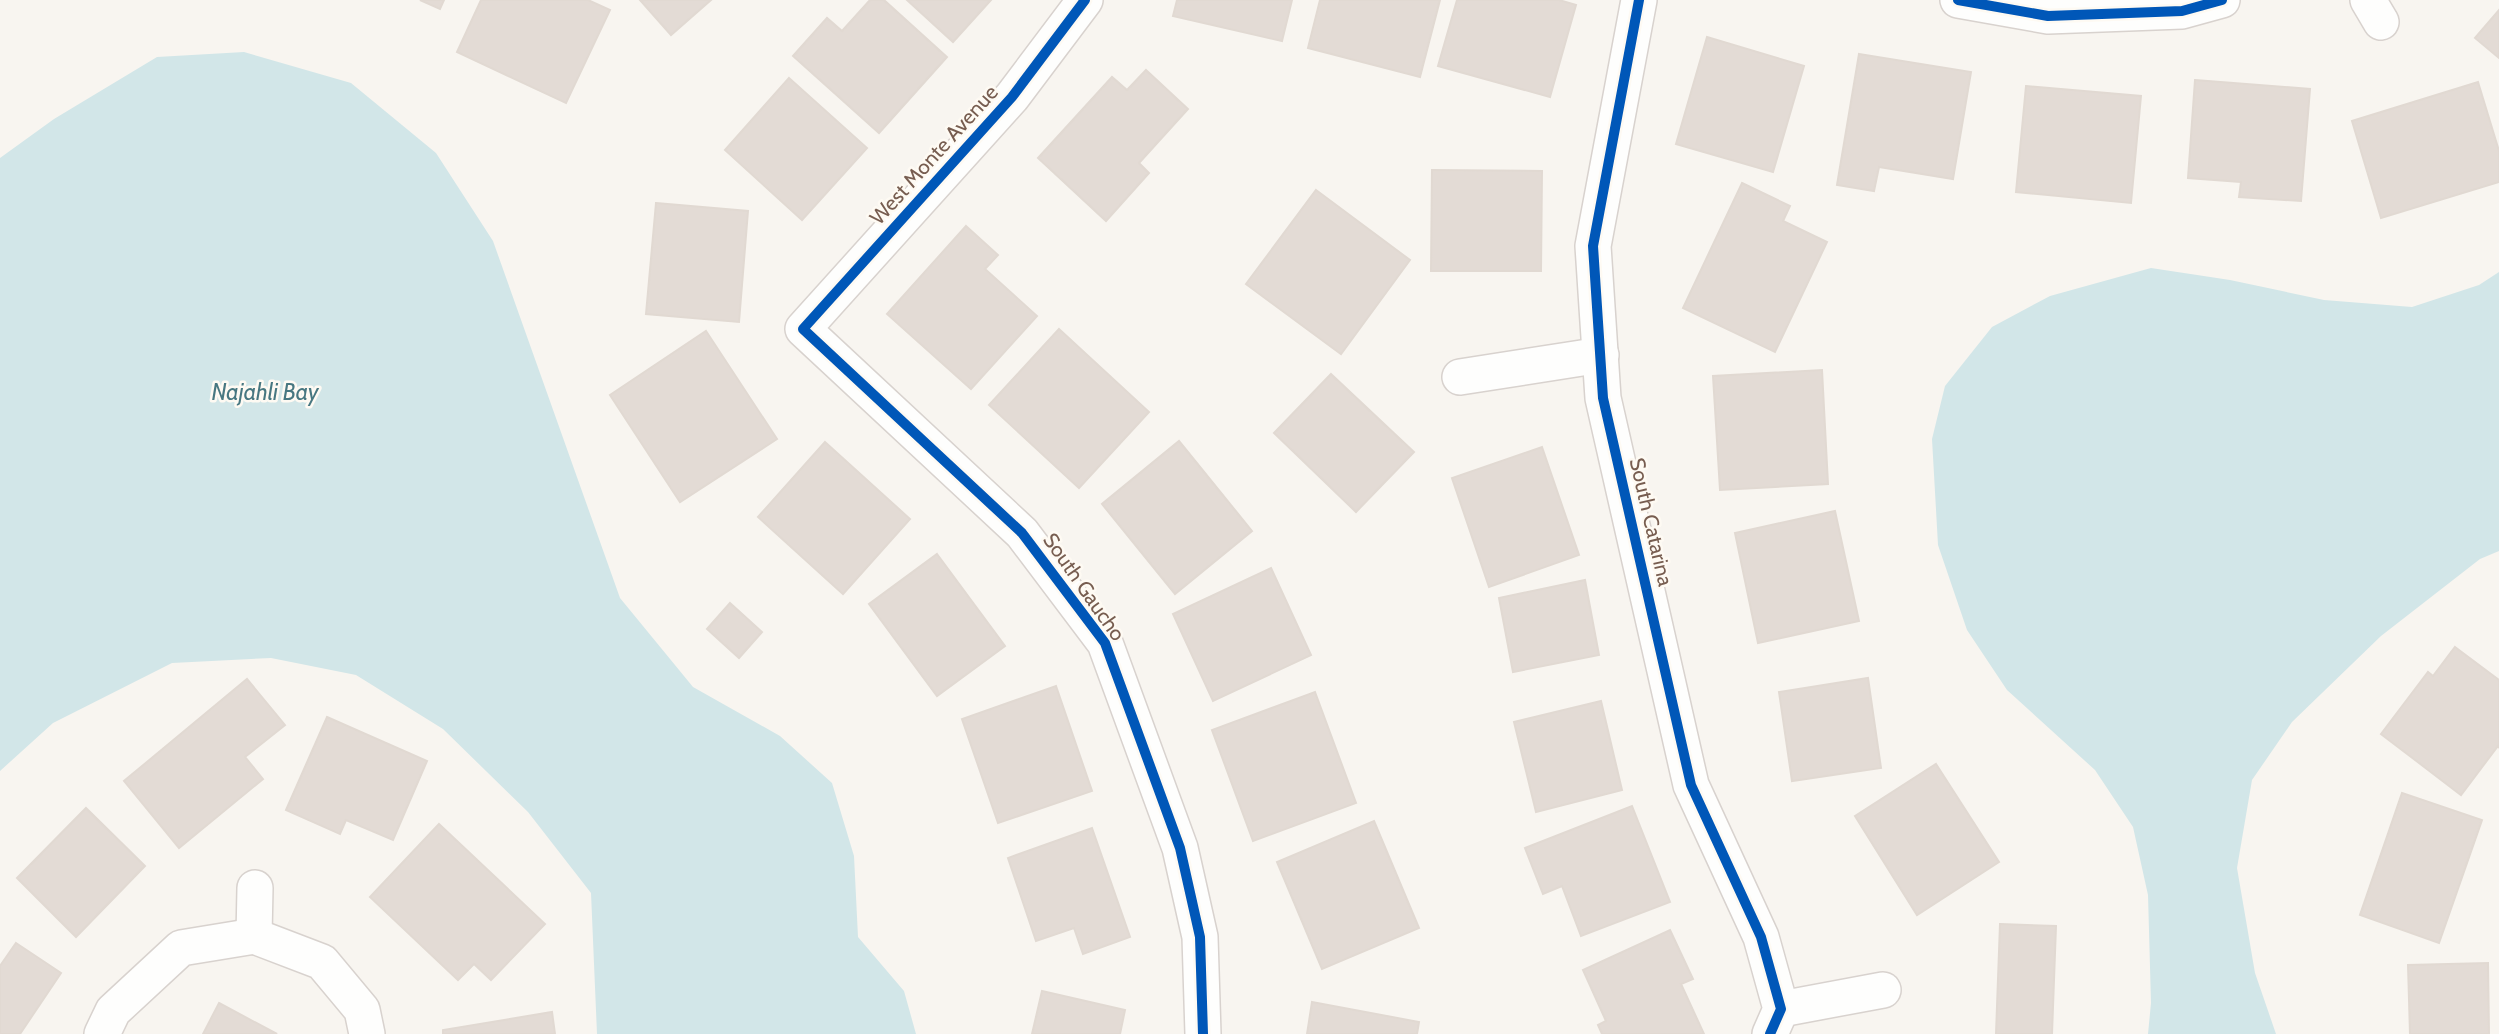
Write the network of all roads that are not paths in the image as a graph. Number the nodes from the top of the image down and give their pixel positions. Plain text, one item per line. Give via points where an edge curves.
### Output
1 (1085, 0) edge
2 (1639, 0) edge
3 (1958, 0) edge
4 (2222, 0) edge
5 (803, 330) joint
6 (1601, 355) junction
7 (1460, 377) dead end
8 (255, 888) dead end
9 (254, 936) junction
10 (1882, 990) dead end
11 (1775, 1021) edge
12 (102, 1034) edge
13 (367, 1034) edge
14 (1203, 1034) edge

1 - 5 street, West Monte Avenue via 1012,97
2 - 6 street, South Catarina via 1593,246
3 - 4 street via 2048,16 2182,11
5 - 14 street, South Gaucho via 1022,533 1105,643 1180,848 1200,937
6 - 7 street
6 - 11 street, South Catarina via 1604,398 1691,785 1761,937
8 - 9 street
9 - 12 street via 181,948 113,1011
9 - 13 street via 322,962 362,1010
10 - 11 street

